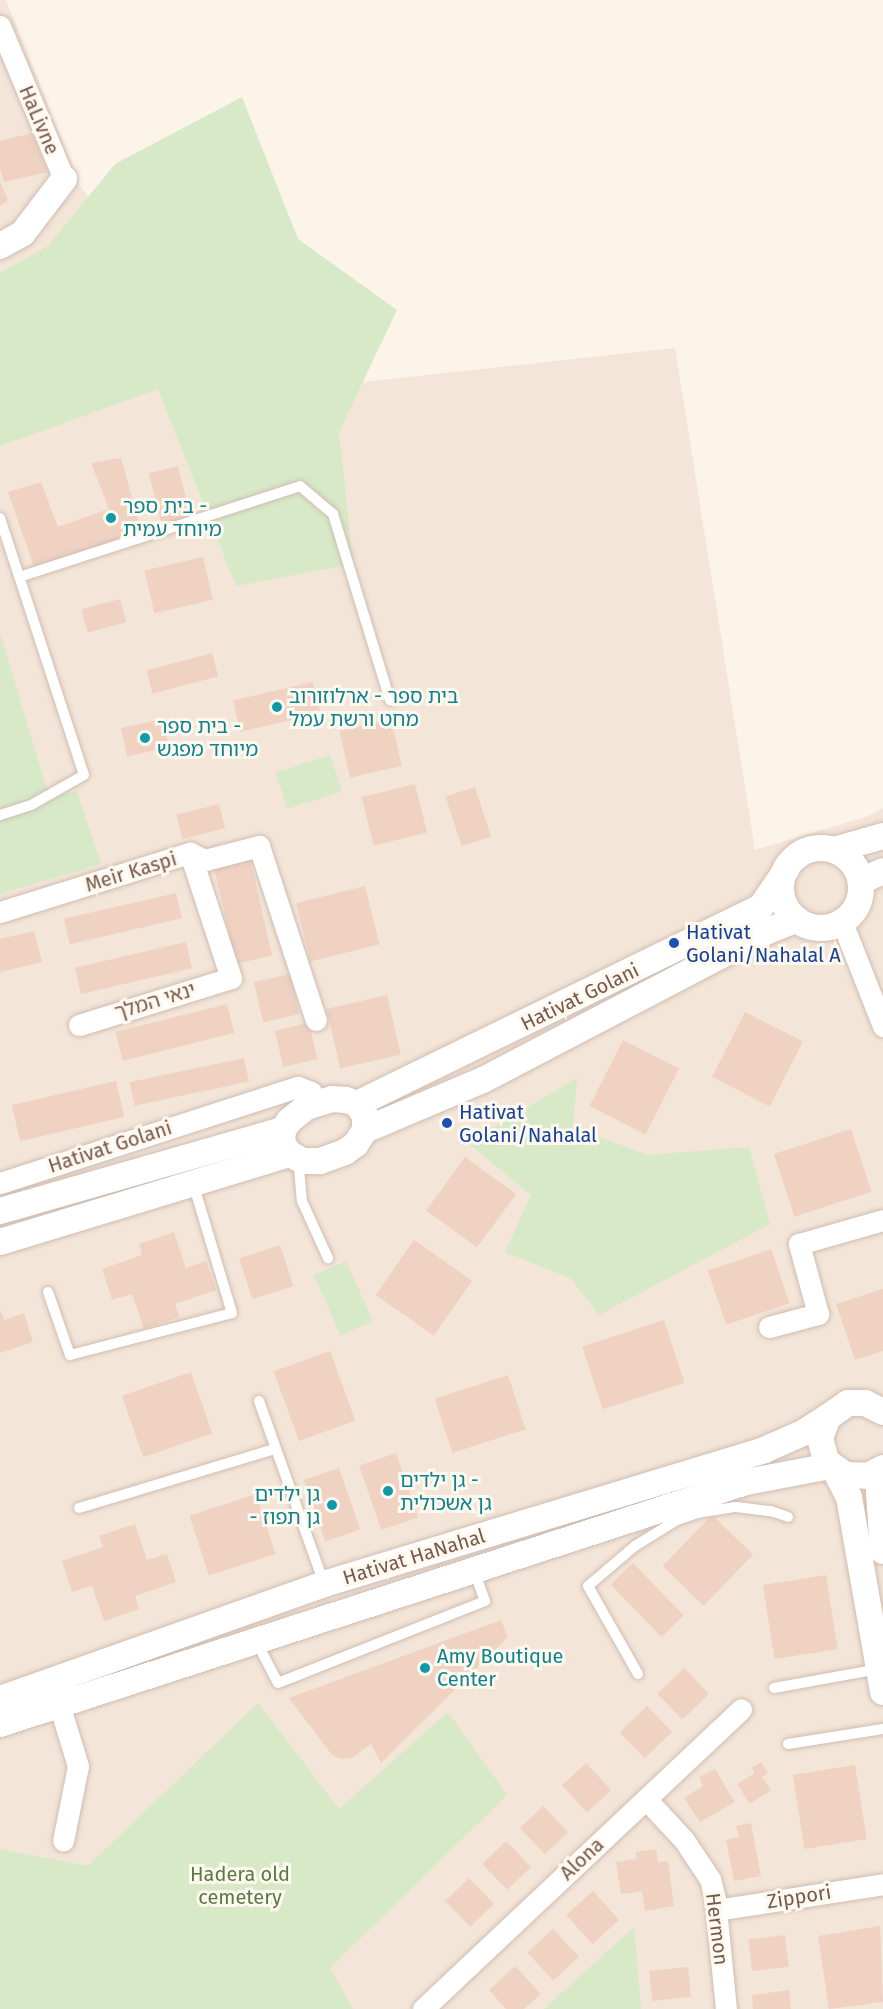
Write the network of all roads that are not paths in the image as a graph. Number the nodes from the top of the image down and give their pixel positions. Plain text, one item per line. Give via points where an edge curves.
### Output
1 (0, 26) edge
2 (64, 179) joint
3 (0, 246) edge
4 (0, 518) edge
5 (19, 577) junction
6 (390, 700) dead end
7 (0, 815) edge
8 (883, 836) edge
9 (834, 850) junction
10 (190, 853) junction
11 (786, 870) junction
12 (872, 876) edge
13 (0, 912) edge
14 (797, 919) junction
15 (842, 922) junction
16 (316, 1020) dead end
17 (79, 1025) dead end
18 (883, 1026) edge
19 (318, 1102) junction
20 (357, 1104) junction
21 (364, 1130) junction
22 (292, 1148) junction
23 (0, 1183) edge
24 (193, 1183) junction
25 (0, 1211) edge
26 (883, 1220) edge
27 (0, 1242) edge
28 (328, 1258) dead end
29 (48, 1292) dead end
30 (769, 1327) dead end
31 (259, 1401) dead end
32 (881, 1408) edge
33 (828, 1417) junction
34 (274, 1449) junction
35 (832, 1468) junction
36 (883, 1469) edge
37 (80, 1508) dead end
38 (683, 1510) junction
39 (788, 1517) dead end
40 (883, 1551) edge
41 (474, 1570) junction
42 (324, 1584) junction
43 (256, 1641) junction
44 (638, 1674) dead end
45 (881, 1681) edge
46 (774, 1688) dead end
47 (0, 1699) edge
48 (59, 1704) junction
49 (741, 1709) dead end
50 (0, 1724) edge
51 (883, 1729) edge
52 (788, 1744) dead end
53 (646, 1799) junction
54 (63, 1841) dead end
55 (883, 1884) edge
56 (716, 1910) junction
57 (423, 2009) edge
58 (726, 2009) edge

1 - 2 street, HaLivne
2 - 3 street via 23,233
4 - 5 lane
5 - 6 lane via 300,486 333,514
5 - 7 lane via 84,775 31,805
8 - 9 street
9 - 11 street via 811,849
9 - 12 street
10 - 13 street, Meir Kaspi
10 - 16 street, Meir Kaspi via 205,860 259,846
10 - 17 street via 231,978
11 - 14 street via 783,897
11 - 20 street, Hativat Golani via 761,907
12 - 15 street via 858,905
14 - 15 street via 819,928
14 - 21 street, Hativat Golani via 483,1080
15 - 18 street
19 - 20 street via 346,1100
19 - 22 street via 295,1114
19 - 23 street, Hativat Golani via 311,1092 298,1087
20 - 21 street via 365,1116
21 - 22 street via 356,1144 345,1152 320,1161
22 - 24 street
22 - 25 street, Hativat Golani
22 - 28 lane via 299,1168 302,1201
24 - 27 street
24 - 29 lane via 232,1313 70,1355
26 - 30 street via 799,1244 818,1314
31 - 34 lane
32 - 33 street, Hativat HaNahal via 848,1403
33 - 35 street via 820,1438
33 - 42 street, Hativat HaNahal via 764,1450
34 - 37 lane
34 - 42 lane
35 - 36 street via 856,1477
35 - 38 street, Hativat HaNahal via 769,1476
35 - 45 street via 851,1507
36 - 40 street via 879,1492
38 - 39 lane via 736,1507
38 - 41 street, Hativat HaNahal
38 - 44 lane via 588,1586
41 - 43 street, Hativat HaNahal
41 - 43 lane via 485,1601 278,1683
42 - 47 street, Hativat HaNahal
43 - 48 street, Hativat HaNahal
45 - 46 lane
48 - 50 street, Hativat HaNahal
48 - 54 street via 78,1767
49 - 53 street, Alona
51 - 52 lane
53 - 56 street, Hermon via 699,1859 710,1879
53 - 57 street, Alona
55 - 56 street, Zippori
56 - 58 street, Hermon

